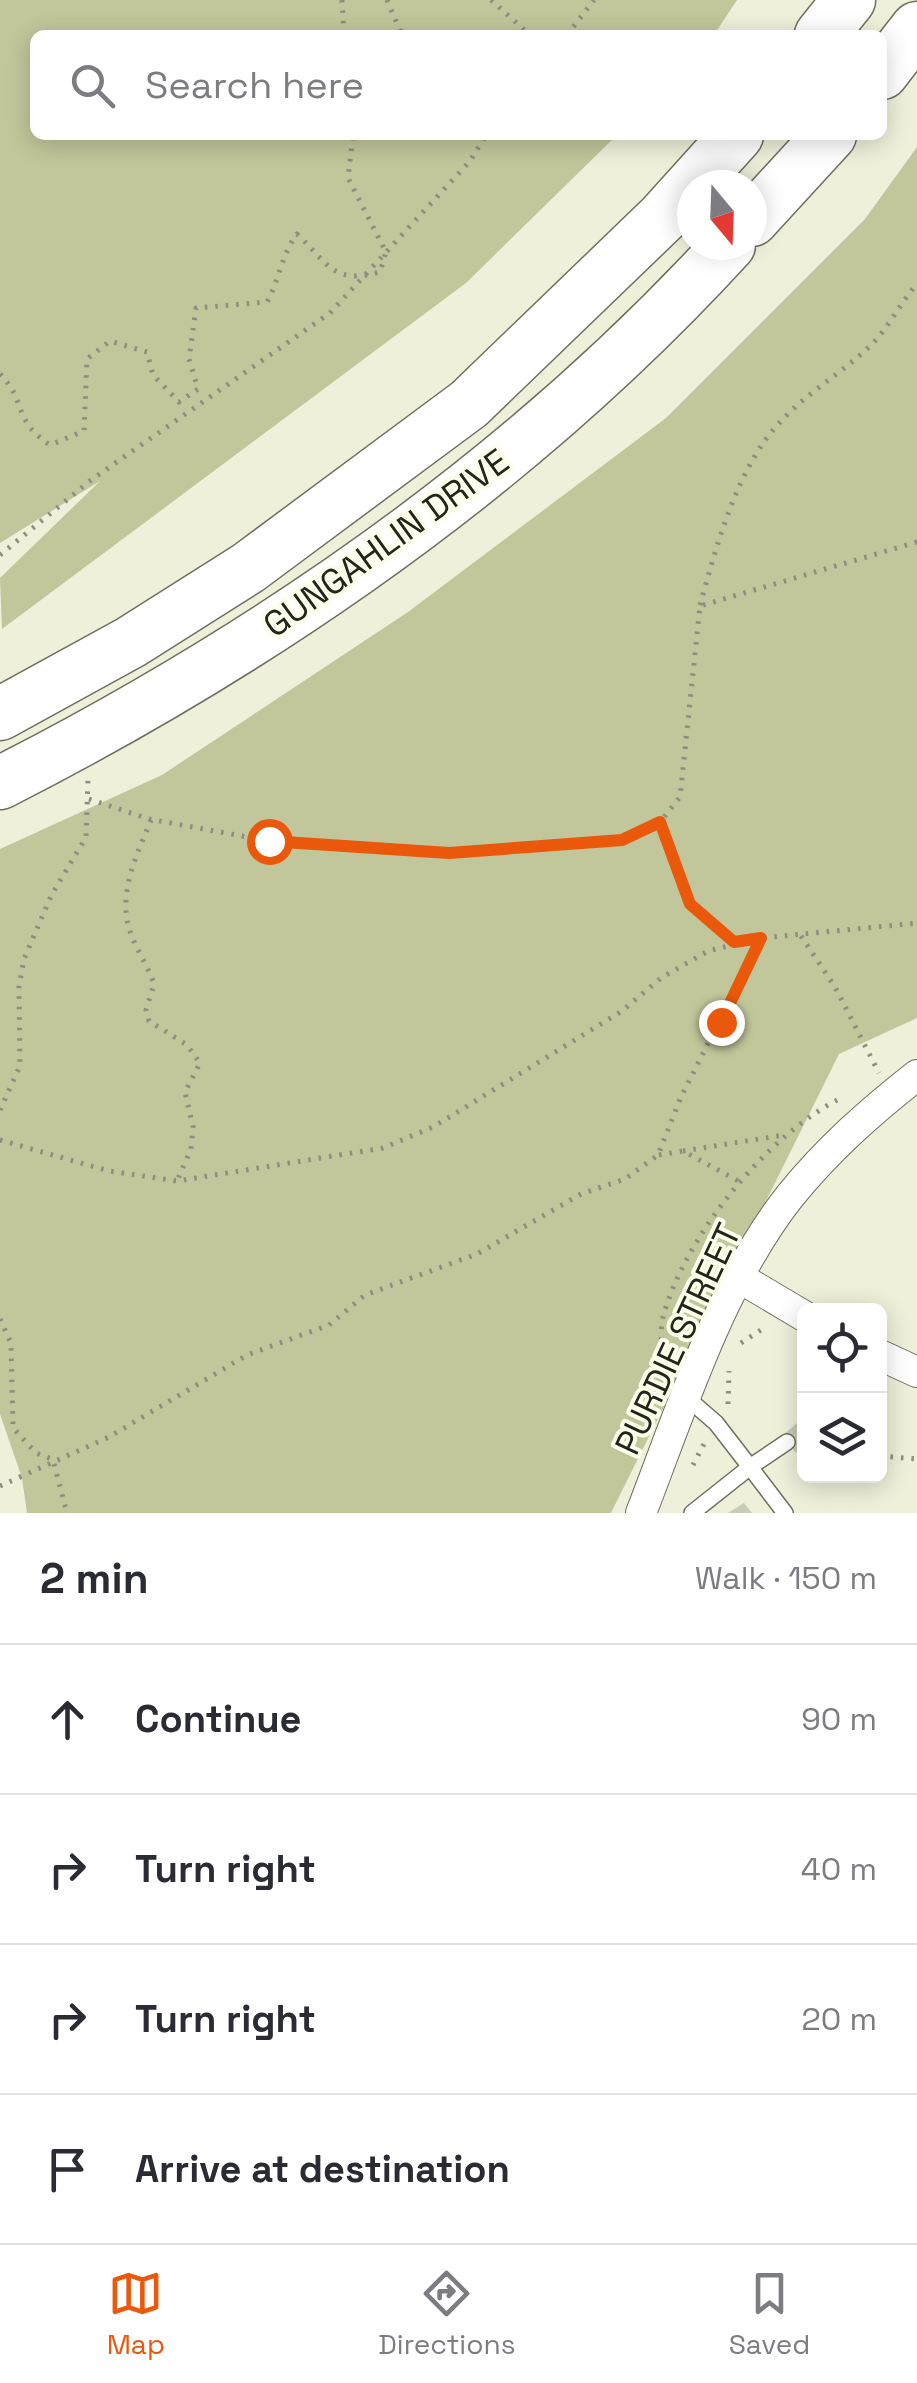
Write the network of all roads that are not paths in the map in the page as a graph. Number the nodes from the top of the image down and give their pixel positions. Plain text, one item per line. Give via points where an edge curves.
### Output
1 (849, 0) edge
2 (917, 28) edge
3 (824, 30) edge
4 (887, 66) edge
5 (733, 140) edge
6 (825, 140) edge
7 (767, 204) edge
8 (714, 260) edge
9 (0, 714) edge
10 (0, 783) edge
11 (917, 1075) edge
12 (740, 1278) junction
13 (797, 1312) edge
14 (887, 1358) edge
15 (917, 1372) edge
16 (675, 1386) junction
17 (786, 1442) dead end
18 (750, 1467) junction
19 (641, 1513) edge
20 (692, 1513) edge
21 (784, 1513) edge

1 - 3 highway
2 - 4 highway
5 - 9 highway, GUNGAHLIN DRIVE via 663,218 469,404 248,568
6 - 7 highway
8 - 10 highway, GUNGAHLIN DRIVE via 513,450 405,537 178,688
11 - 12 street, PURDIE STREET via 879,1084 788,1199
12 - 13 street
12 - 16 street, PURDIE STREET
14 - 15 street
16 - 18 lane
16 - 19 street, PURDIE STREET
17 - 18 lane
18 - 20 lane
18 - 21 lane

